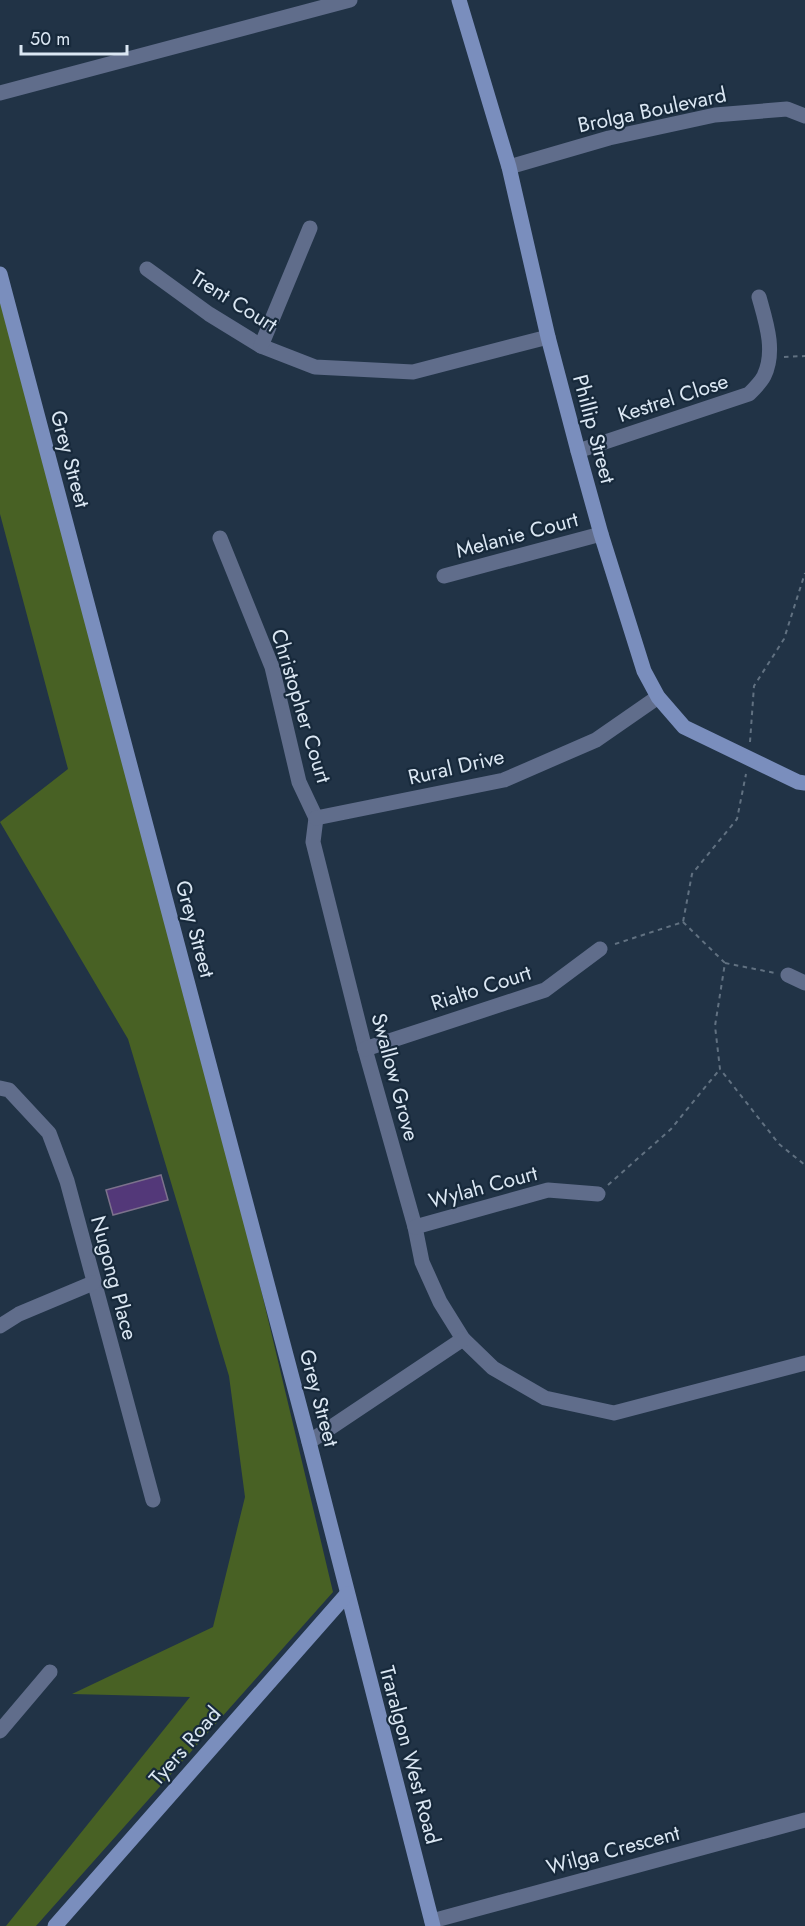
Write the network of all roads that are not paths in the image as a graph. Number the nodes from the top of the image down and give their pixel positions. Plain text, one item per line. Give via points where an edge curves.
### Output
1 (350, 0) edge
2 (459, 0) edge
3 (0, 93) edge
4 (805, 116) edge
5 (509, 167) junction
6 (310, 228) dead end
7 (147, 269) dead end
8 (0, 274) edge
9 (759, 297) dead end
10 (548, 337) junction
11 (261, 346) junction
12 (578, 451) junction
13 (601, 534) junction
14 (220, 538) dead end
15 (444, 576) dead end
16 (658, 697) junction
17 (805, 783) edge
18 (316, 818) junction
19 (600, 949) road end
20 (788, 975) road end
21 (805, 983) edge
22 (365, 1049) junction
23 (0, 1088) edge
24 (598, 1194) road end
25 (415, 1227) junction
26 (93, 1283) junction
27 (0, 1326) edge
28 (463, 1339) junction
29 (805, 1363) edge
30 (309, 1442) junction
31 (153, 1500) dead end
32 (347, 1594) junction
33 (50, 1672) dead end
34 (0, 1731) edge
35 (805, 1820) edge
36 (433, 1924) edge
37 (55, 1926) edge

1 - 3 street
2 - 5 main road, Phillip Street
4 - 5 street, Brolga Boulevard via 787,109 715,115 609,138
5 - 10 main road, Phillip Street
6 - 11 street
7 - 11 street, Trent Court
8 - 30 main road, Grey Street
9 - 12 street, Kestrel Close via 769,331 769,358 764,377 749,394
10 - 11 street, Trent Court via 413,372 315,367
10 - 12 main road, Phillip Street
12 - 13 main road, Phillip Street
13 - 15 street, Melanie Court
13 - 16 main road, Phillip Street via 644,671
14 - 18 street, Christopher Court via 272,667 299,782
16 - 17 main road, Phillip Street via 684,727
16 - 18 street, Rural Drive via 596,740 504,780
18 - 22 street, Swallow Grove via 314,842
19 - 22 street, Rialto Court via 545,990
20 - 21 street
22 - 25 street, Swallow Grove
23 - 26 street, Nugong Place via 9,1090 49,1133 67,1181
24 - 25 street, Wylah Court via 548,1190
25 - 28 street, Swallow Grove via 422,1262
26 - 27 street
26 - 31 street, Nugong Place
28 - 29 street, Swallow Grove via 493,1368 545,1398 614,1413
28 - 30 street
30 - 32 main road, Grey Street
32 - 36 main road, Traralgon West Road
32 - 37 main road, Tyers Road
33 - 34 street
35 - 36 street, Wilga Crescent

